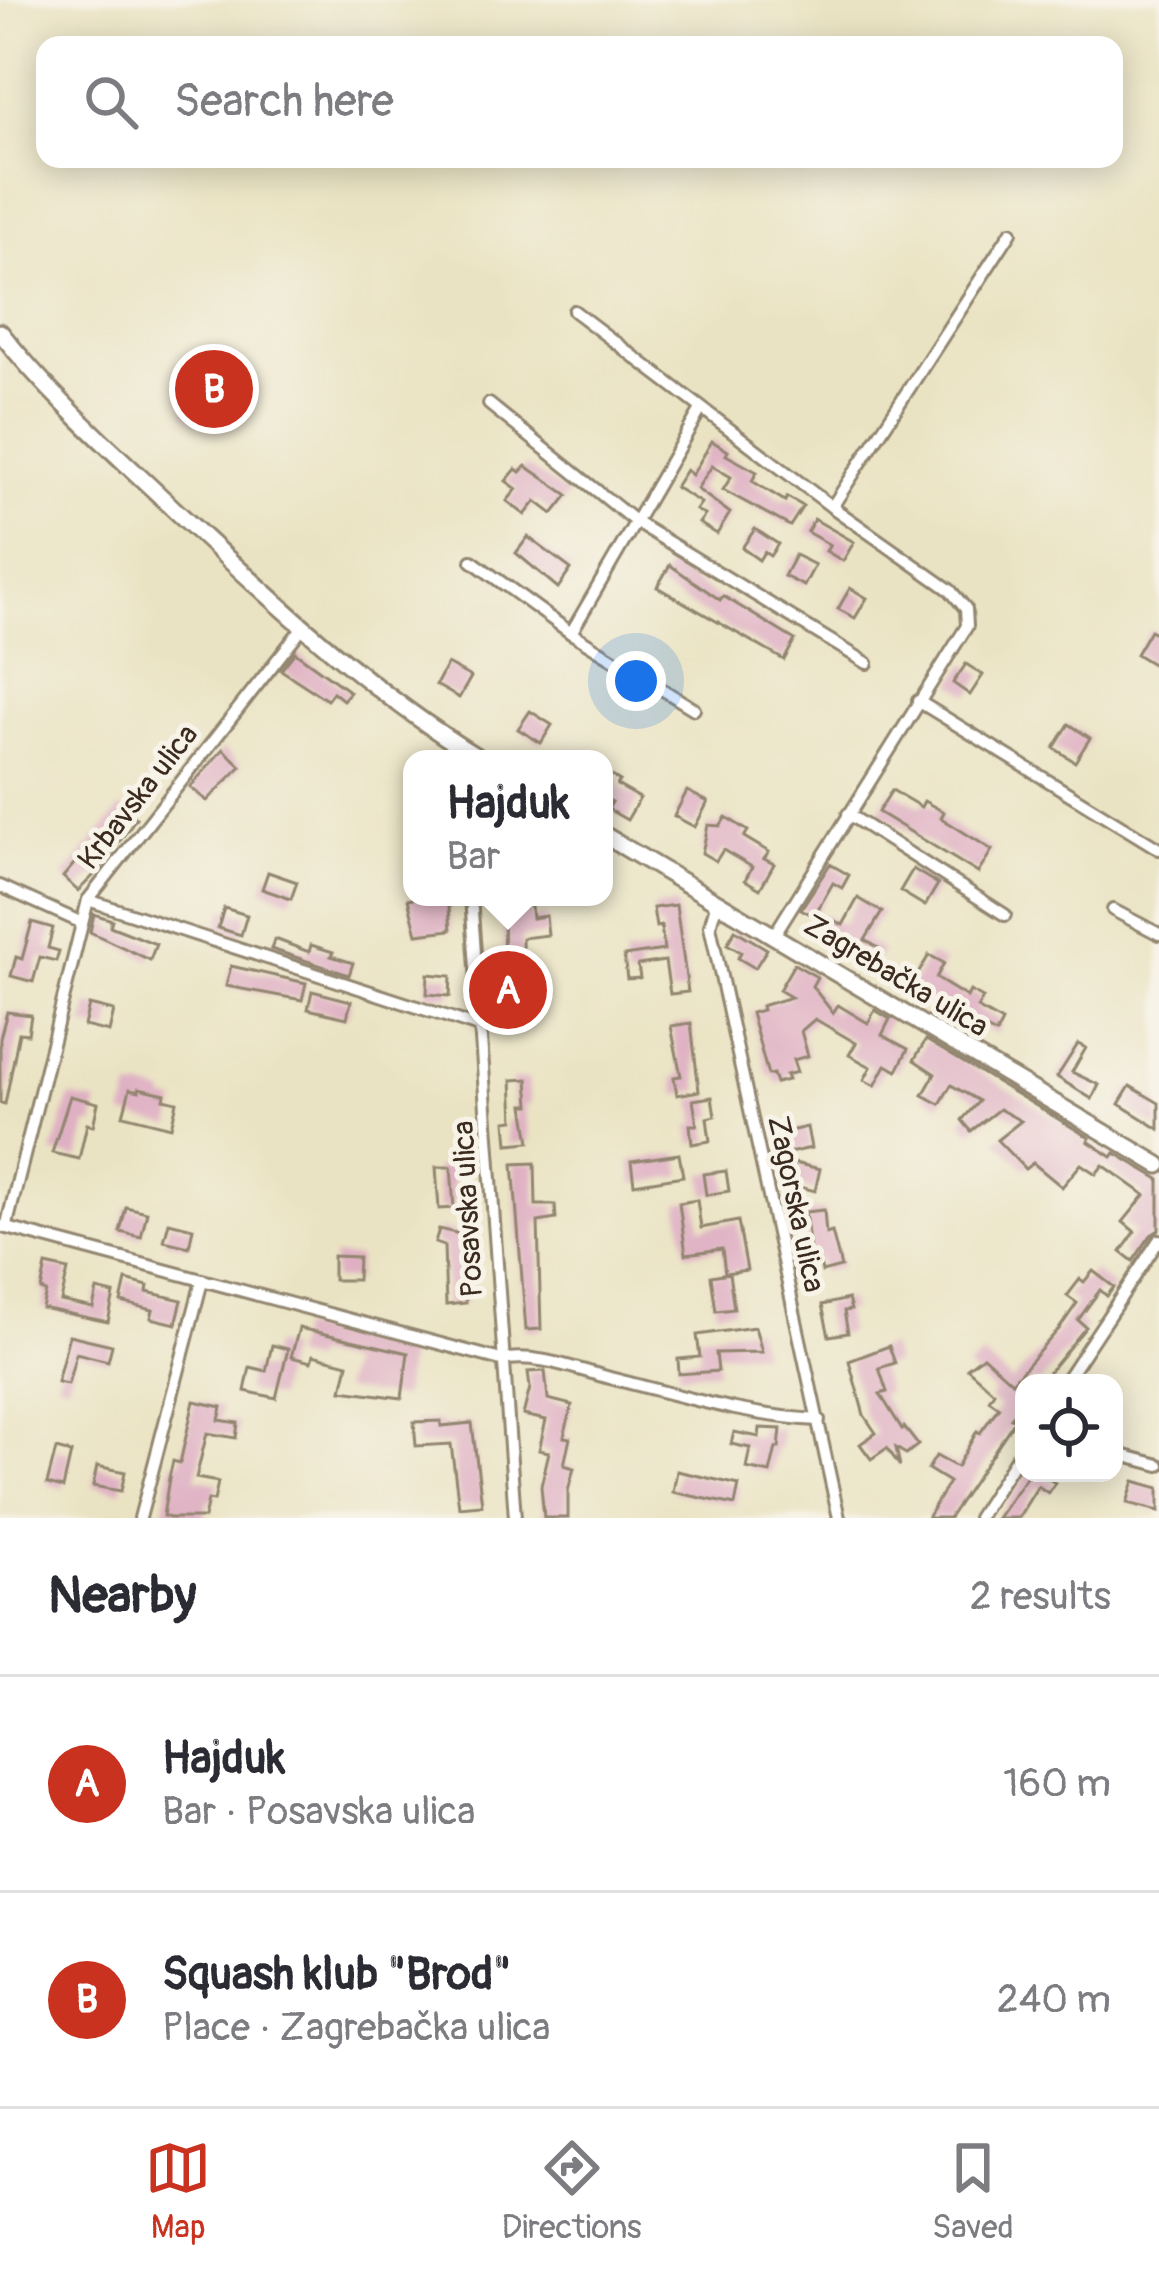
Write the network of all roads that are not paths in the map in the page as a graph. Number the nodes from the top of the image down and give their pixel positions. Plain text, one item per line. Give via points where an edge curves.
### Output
1 (1011, 232) dead end
2 (574, 311) dead end
3 (0, 332) edge
4 (489, 404) dead end
5 (701, 409) junction
6 (832, 507) junction
7 (637, 523) junction
8 (472, 561) dead end
9 (302, 628) junction
10 (571, 633) junction
11 (867, 663) dead end
12 (918, 701) junction
13 (694, 709) dead end
14 (463, 750) edge
15 (848, 814) junction
16 (613, 840) edge
17 (1159, 849) edge
18 (2, 887) edge
19 (88, 900) junction
20 (717, 901) junction
21 (0, 904) edge
22 (472, 906) edge
23 (1114, 910) dead end
24 (1005, 915) dead end
25 (80, 922) junction
26 (1159, 934) edge
27 (774, 935) junction
28 (482, 1028) junction
29 (1159, 1165) edge
30 (3, 1227) edge
31 (1159, 1240) edge
32 (202, 1281) junction
33 (501, 1360) junction
34 (1070, 1374) edge
35 (819, 1420) junction
36 (1123, 1456) edge
37 (1015, 1459) edge
38 (1159, 1465) edge
39 (140, 1518) edge
40 (515, 1518) edge
41 (839, 1518) edge
42 (978, 1518) edge

1 - 6 street
2 - 5 street
3 - 9 main road
4 - 7 street
5 - 6 street
5 - 7 street
6 - 12 street via 960,600 968,619
7 - 10 street
7 - 11 street
8 - 10 street
9 - 14 main road
9 - 19 street, Krbavska ulica
10 - 13 street
12 - 15 street
12 - 17 street
15 - 24 street
15 - 27 street
16 - 20 main road, Zagrebačka ulica
18 - 21 street
18 - 25 street
19 - 25 street, Krbavska ulica
19 - 28 street
20 - 27 main road, Zagrebačka ulica
20 - 35 street, Zagorska ulica via 710,926
22 - 28 street, Posavska ulica
23 - 26 street
25 - 30 street, Krbavska ulica
27 - 29 main road, Zagrebačka ulica
28 - 33 street, Posavska ulica
30 - 32 street
31 - 34 street
32 - 33 street
32 - 39 street
33 - 35 street via 543,1360 749,1415
33 - 40 street, Posavska ulica
35 - 41 street, Zagorska ulica
36 - 38 street
37 - 42 street

